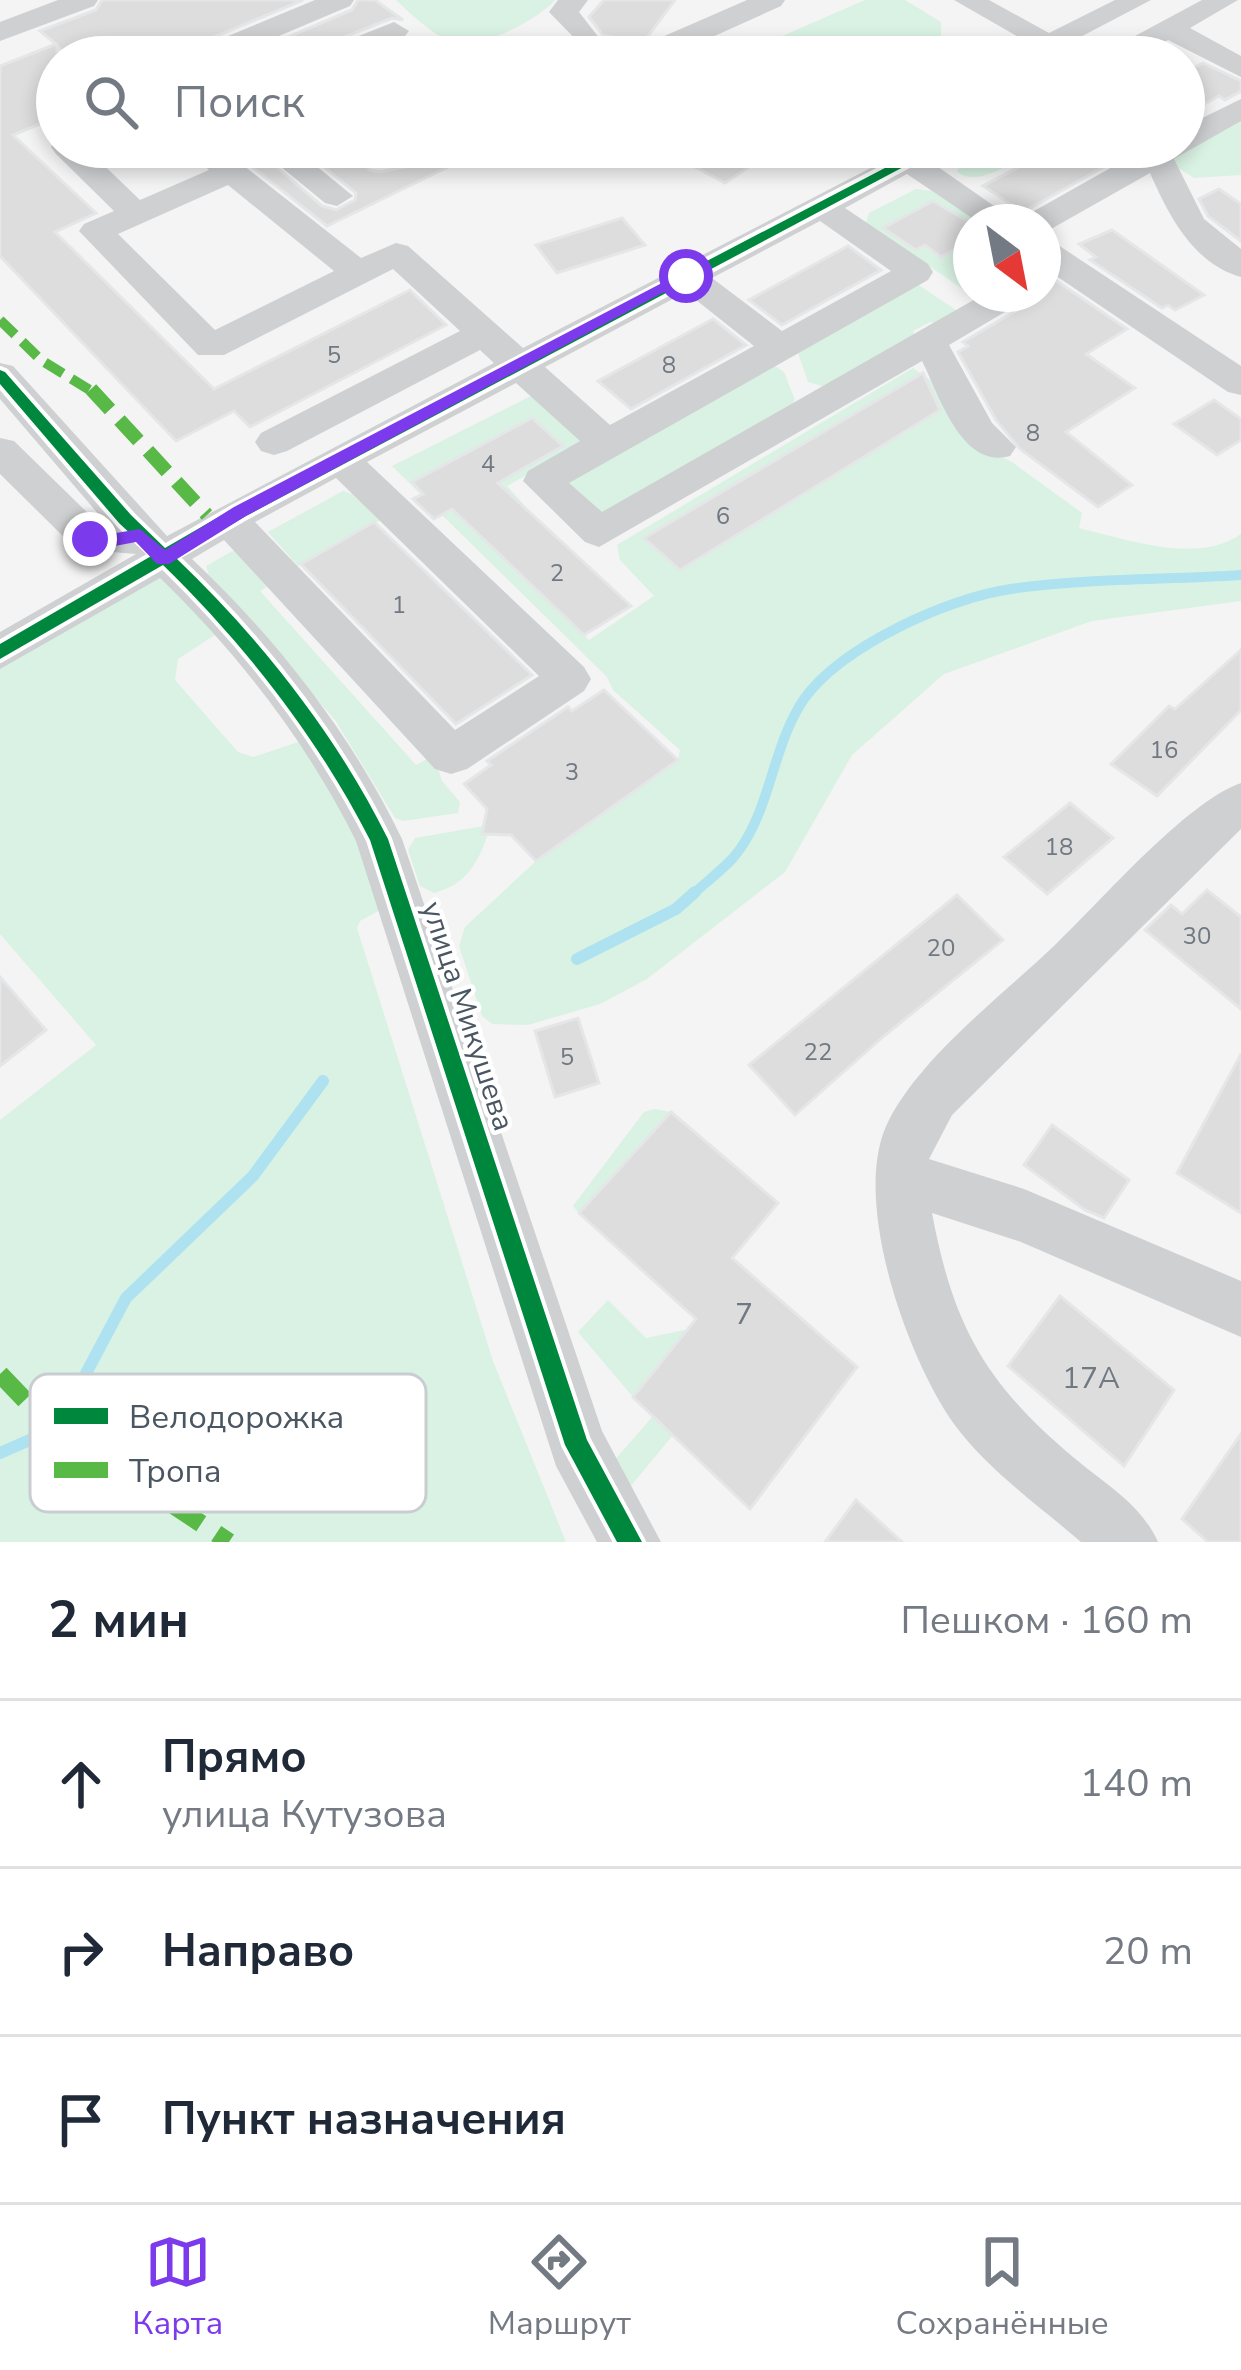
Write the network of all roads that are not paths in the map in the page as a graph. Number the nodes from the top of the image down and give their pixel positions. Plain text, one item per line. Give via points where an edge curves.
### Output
1 (84, 0) edge
2 (340, 0) edge
3 (574, 0) edge
4 (771, 0) edge
5 (968, 0) edge
6 (1137, 0) edge
7 (1224, 0) edge
8 (1168, 28) junction
9 (394, 31) dead end
10 (0, 32) edge
11 (253, 36) edge
12 (382, 36) edge
13 (590, 36) edge
14 (698, 36) edge
15 (1032, 36) edge
16 (1082, 36) edge
17 (1152, 36) edge
18 (1183, 36) edge
19 (1205, 48) edge
20 (1241, 68) edge
21 (1241, 108) edge
22 (1205, 128) edge
23 (89, 168) edge
24 (226, 168) edge
25 (301, 168) edge
26 (884, 168) edge
27 (913, 168) edge
28 (1125, 168) edge
29 (1163, 168) edge
30 (231, 172) junction
31 (337, 196) dead end
32 (971, 204) edge
33 (820, 206) junction
34 (1061, 208) edge
35 (136, 214) junction
36 (1241, 266) edge
37 (1061, 270) edge
38 (916, 272) junction
39 (358, 273) junction
40 (686, 276) junction
41 (979, 312) edge
42 (976, 314) junction
43 (484, 333) junction
44 (929, 340) junction
45 (780, 347) junction
46 (518, 364) junction
47 (1241, 383) edge
48 (8, 397) edge
49 (274, 442) dead end
50 (611, 442) junction
51 (997, 447) dead end
52 (0, 451) edge
53 (340, 459) junction
54 (228, 519) junction
55 (152, 547) junction
56 (0, 652) edge
57 (1241, 802) edge
58 (902, 1177) junction
59 (1241, 1309) edge
60 (630, 1542) edge
61 (1127, 1542) edge

1 - 10 street
2 - 11 street
3 - 13 street via 563,12
4 - 14 street
5 - 15 street
6 - 16 street
7 - 8 street
8 - 17 street
8 - 18 street
9 - 12 street
19 - 20 street
21 - 22 street
23 - 35 street
24 - 30 street
25 - 31 street
26 - 33 street
27 - 32 street
28 - 34 street
29 - 36 street via 1190,224
30 - 35 street
30 - 39 street
33 - 38 street
33 - 40 street
35 - 39 street via 96,231 211,347
37 - 47 street
38 - 42 street
38 - 45 street
39 - 43 street via 396,254
40 - 45 street
40 - 46 street
41 - 42 street
42 - 44 street
43 - 46 street
43 - 49 street
44 - 50 street via 598,532 542,481
44 - 51 street via 977,432
45 - 50 street
46 - 50 street
46 - 53 street
48 - 55 street, улица Микушева
52 - 55 street via 90,539
53 - 54 street
53 - 54 street via 569,679 451,756
54 - 55 street
55 - 56 street
55 - 60 street, улица Микушева via 293,699 379,838 577,1445
57 - 58 street via 934,1097 904,1146
58 - 59 street via 1024,1216
58 - 61 street via 946,1358 976,1405

